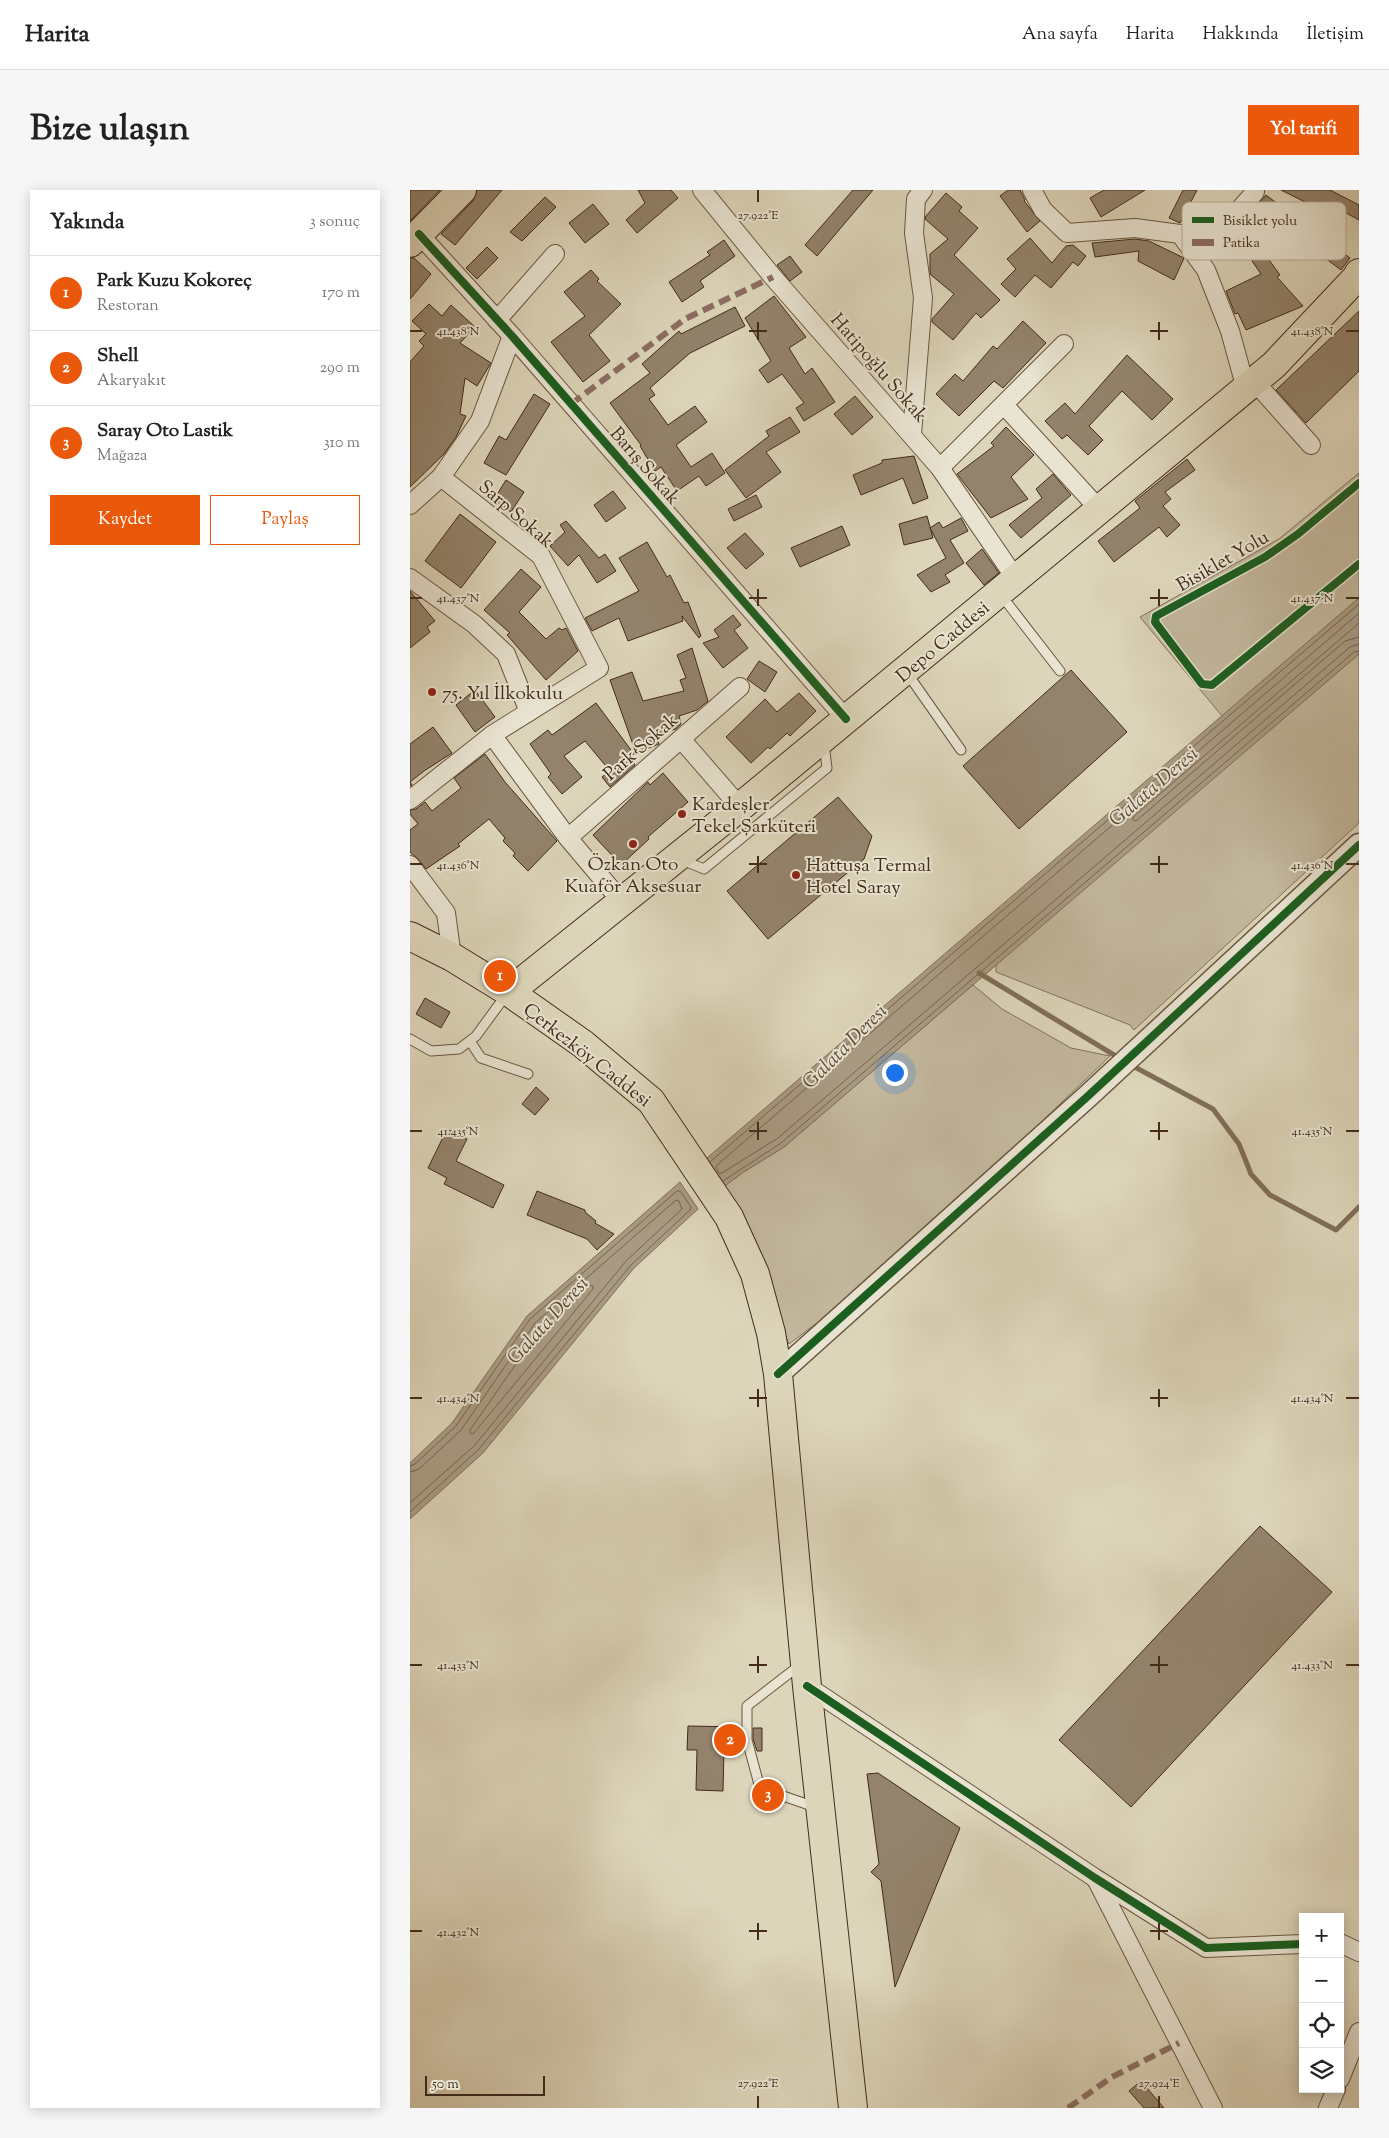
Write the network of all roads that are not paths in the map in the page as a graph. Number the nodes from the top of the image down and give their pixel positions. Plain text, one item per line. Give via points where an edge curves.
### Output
1 (462, 190) edge
2 (702, 190) edge
3 (922, 190) edge
4 (1032, 190) edge
5 (1255, 192) dead end
6 (1246, 202) edge
7 (1182, 237) edge
8 (414, 239) edge
9 (555, 254) dead end
10 (1199, 260) edge
11 (1359, 273) edge
12 (497, 320) junction
13 (512, 336) junction
14 (1064, 344) dead end
15 (1250, 385) junction
16 (1004, 405) junction
17 (912, 434) junction
18 (1311, 445) dead end
19 (940, 468) junction
20 (441, 477) junction
21 (410, 505) edge
22 (1099, 509) junction
23 (410, 578) edge
24 (1008, 586) junction
25 (905, 671) junction
26 (1060, 671) dead end
27 (740, 687) dead end
28 (529, 712) junction
29 (846, 719) junction
30 (492, 735) junction
31 (823, 738) junction
32 (681, 739) junction
33 (962, 750) dead end
34 (410, 800) edge
35 (740, 807) junction
36 (568, 838) junction
37 (1359, 845) edge
38 (678, 858) junction
39 (410, 865) edge
40 (622, 902) junction
41 (410, 936) edge
42 (452, 957) junction
43 (509, 992) junction
44 (410, 1039) edge
45 (470, 1041) junction
46 (528, 1074) dead end
47 (778, 1374) junction
48 (806, 1674) junction
49 (820, 1809) junction
50 (1095, 1878) junction
51 (1359, 1940) edge
52 (1344, 1942) edge
53 (1299, 1944) edge
54 (1344, 1945) edge
55 (1359, 1952) edge
56 (1359, 2032) edge
57 (1344, 2069) edge
58 (1334, 2093) edge
59 (853, 2108) edge
60 (1213, 2108) edge
61 (1328, 2108) edge

1 - 8 main road
2 - 17 street, Hatipoğlu Sokak via 773,277
3 - 17 street via 916,199 914,233 923,298
4 - 7 street via 1043,210 1067,233 1135,228
5 - 6 street
8 - 12 street, Barış Sokak
9 - 12 street
10 - 15 street via 1206,270
11 - 15 main road, Depo Caddesi via 1274,365
12 - 13 street, Barış Sokak
13 - 20 street via 480,421
13 - 29 street, Barış Sokak
14 - 16 street
15 - 18 street
15 - 22 main road, Depo Caddesi
16 - 19 street
16 - 22 street
17 - 19 street, Hatipoğlu Sokak
19 - 24 street, Hatipoğlu Sokak
20 - 21 street
20 - 28 street, Sarp Sokak via 541,556 599,668
22 - 24 main road, Depo Caddesi
23 - 28 street via 474,624 506,654
24 - 25 main road, Depo Caddesi
24 - 26 lane
25 - 29 main road, Depo Caddesi
25 - 33 lane
27 - 32 street, Park Sokak
28 - 30 street
29 - 31 main road, Depo Caddesi
30 - 34 street
30 - 36 street
31 - 35 main road, Depo Caddesi
31 - 38 lane via 827,768 820,775 704,869
32 - 35 street
32 - 36 street, Park Sokak
35 - 38 main road, Depo Caddesi
36 - 40 street
37 - 47 street via 1147,1043
38 - 40 main road, Depo Caddesi
39 - 42 street via 446,913
40 - 43 main road, Depo Caddesi
41 - 42 main road, Çerkezköy Caddesi
42 - 43 main road, Çerkezköy Caddesi
43 - 45 lane
43 - 47 main road, Çerkezköy Caddesi via 583,1044 651,1101 729,1217 755,1274
44 - 45 lane via 431,1050 459,1049
45 - 46 lane via 481,1058
47 - 48 main road, Çerkezköy Caddesi
48 - 49 main road, Çerkezköy Caddesi
48 - 49 lane via 747,1706 746,1740 760,1788
48 - 50 street
49 - 59 main road, Çerkezköy Caddesi
50 - 53 street via 1206,1948
50 - 60 street
51 - 52 street
54 - 55 street
56 - 57 street
58 - 61 street

